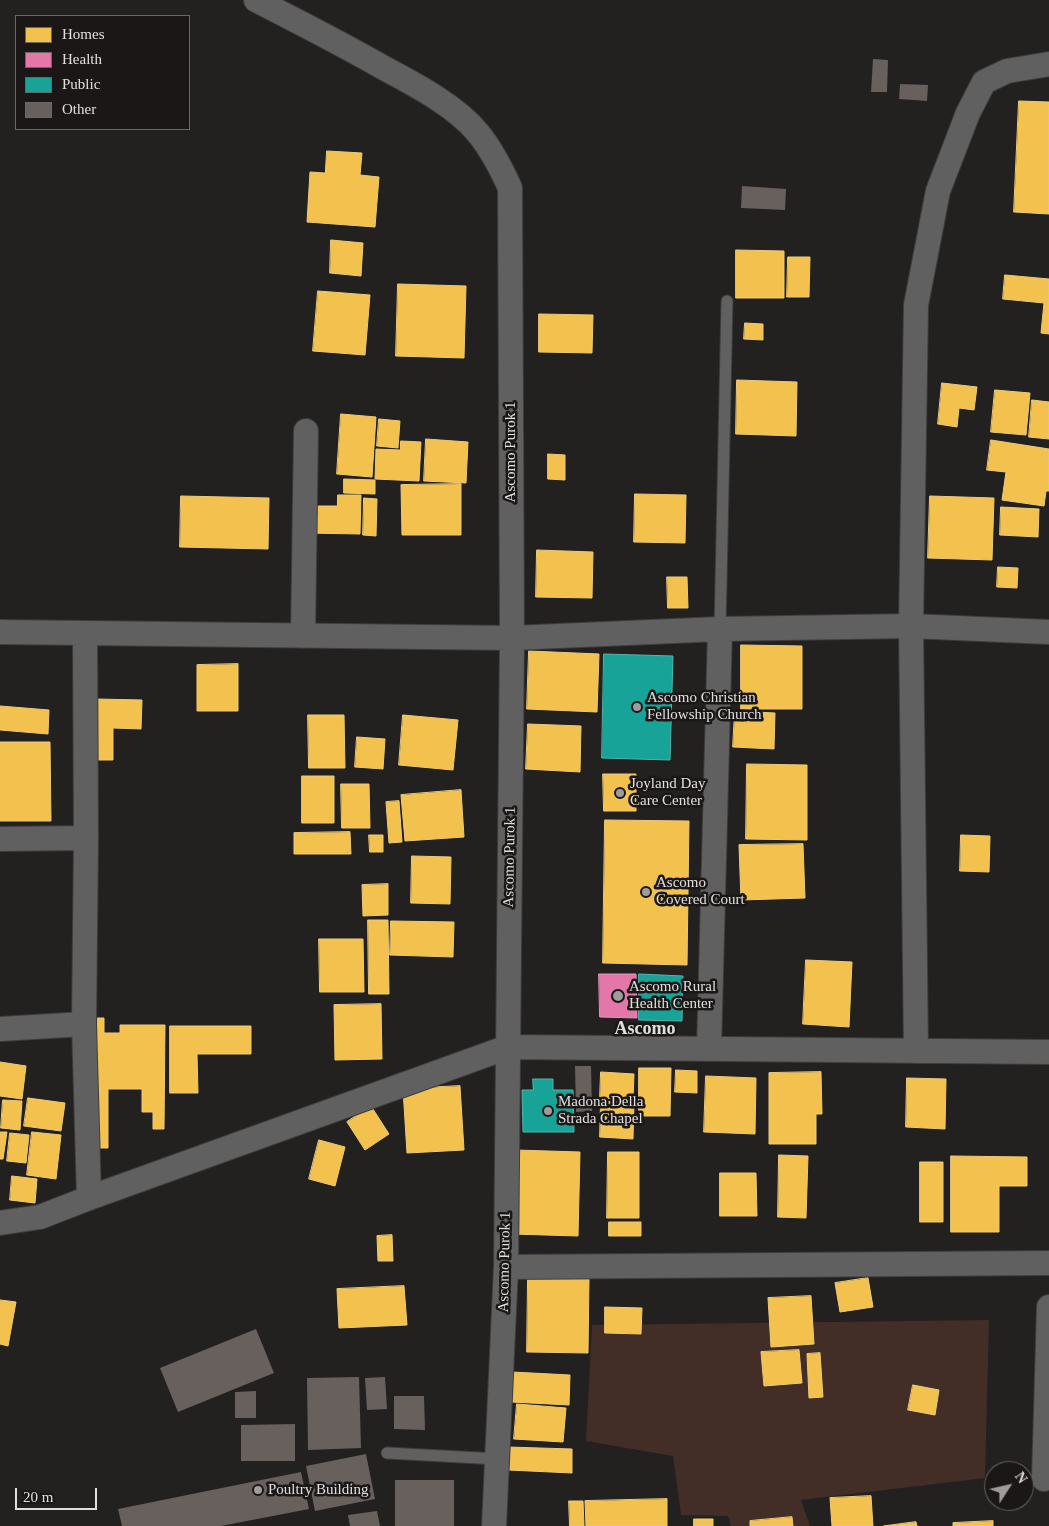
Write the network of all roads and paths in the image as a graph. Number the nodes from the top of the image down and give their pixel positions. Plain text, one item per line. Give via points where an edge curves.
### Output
1 (256, 0) edge
2 (1049, 64) edge
3 (727, 301) dead end
4 (306, 431) dead end
5 (911, 626) junction
6 (720, 629) junction
7 (0, 632) edge
8 (1049, 632) edge
9 (85, 633) junction
10 (303, 636) junction
11 (512, 638) junction
12 (86, 838) junction
13 (0, 839) edge
14 (84, 1024) junction
15 (0, 1029) edge
16 (508, 1047) junction
17 (709, 1049) junction
18 (916, 1051) junction
19 (1049, 1052) edge
20 (89, 1198) junction
21 (0, 1223) edge
22 (1049, 1263) edge
23 (506, 1267) junction
24 (1049, 1307) edge
25 (387, 1453) dead end
26 (498, 1459) junction
27 (1044, 1479) dead end
28 (494, 1526) edge

1 - 11 street, Ascomo Purok 1 via 408,81 450,108 477,131 496,158 510,188
2 - 5 street via 1007,70 984,82 968,113 938,190 916,305
3 - 6 lane
4 - 10 street
5 - 6 street
5 - 8 street
5 - 18 street
6 - 11 street
6 - 17 street
7 - 9 street
9 - 10 street
9 - 12 street
10 - 11 street
11 - 16 street, Ascomo Purok 1
12 - 13 street
12 - 14 street
14 - 15 street
14 - 20 street
16 - 17 street
16 - 20 street
16 - 23 street, Ascomo Purok 1
17 - 18 street
18 - 19 street
20 - 21 street via 40,1217
22 - 23 street
23 - 26 street, Ascomo Purok 1
24 - 27 street
25 - 26 lane
26 - 28 street, Ascomo Purok 1

